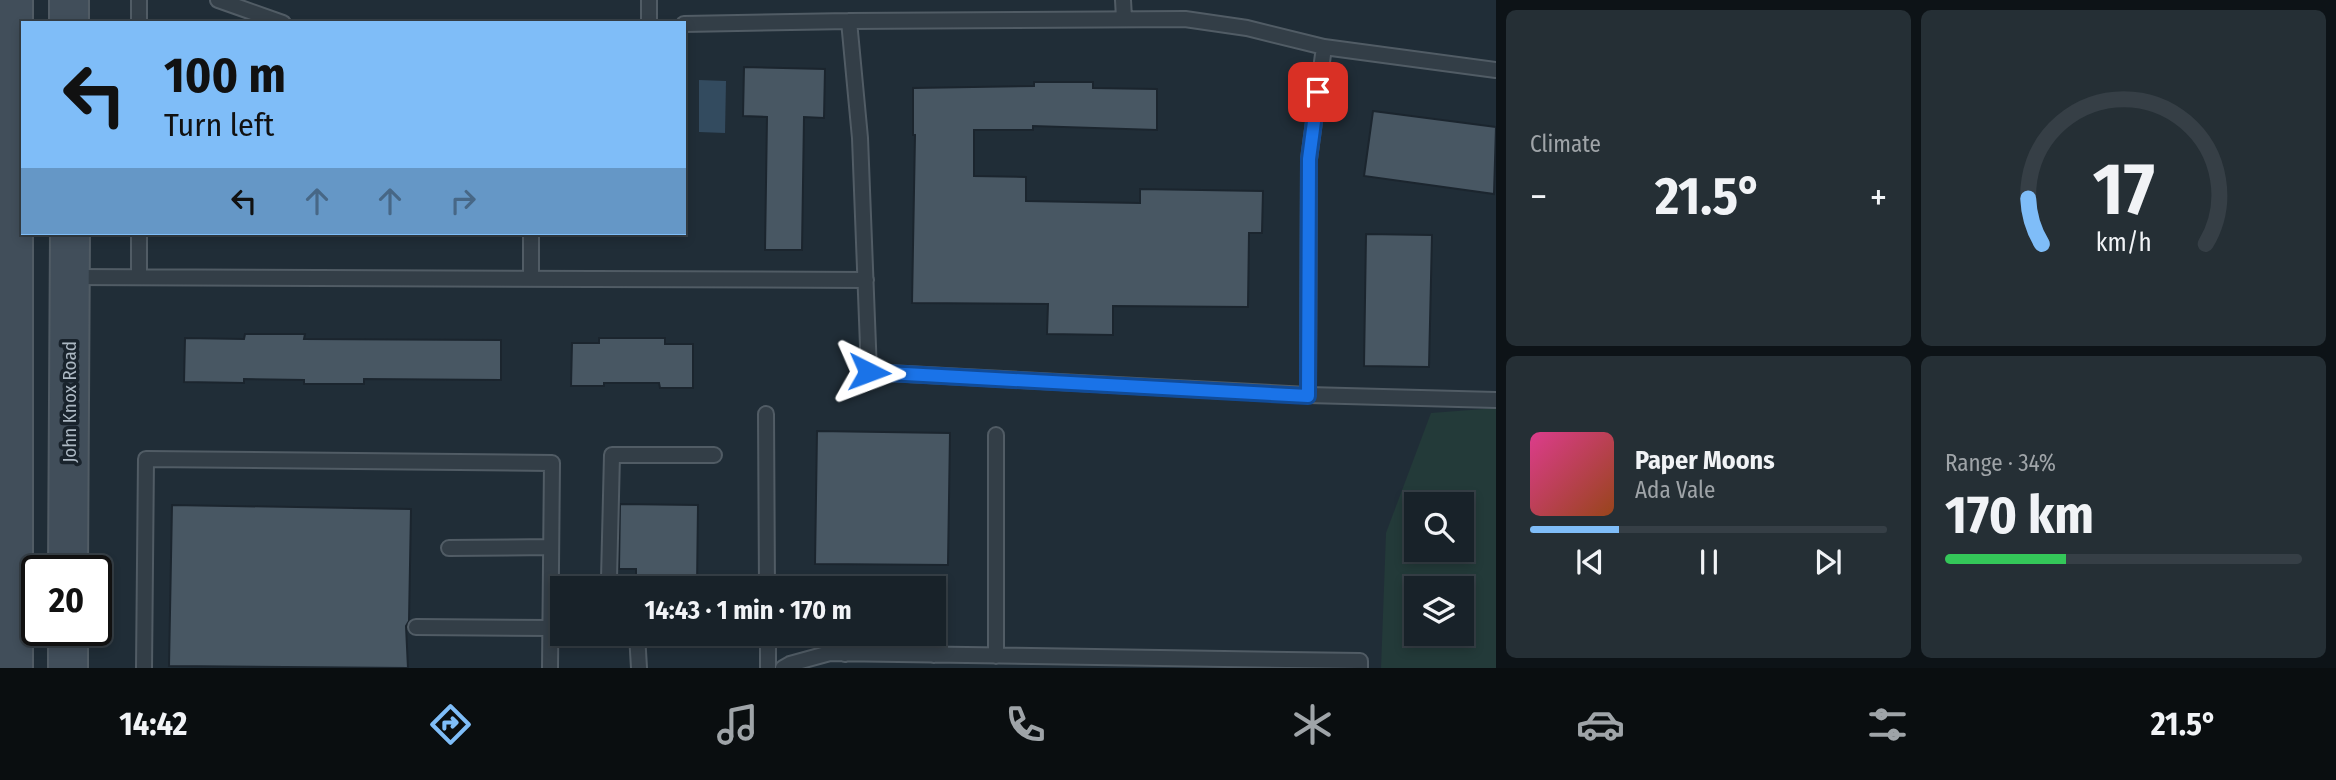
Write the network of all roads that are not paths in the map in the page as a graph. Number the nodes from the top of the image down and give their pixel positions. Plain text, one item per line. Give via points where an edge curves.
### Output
1 (13, 0) edge
2 (69, 0) edge
3 (139, 0) edge
4 (218, 0) edge
5 (649, 0) edge
6 (1123, 0) edge
7 (1124, 18) junction
8 (849, 20) junction
9 (69, 21) edge
10 (139, 21) edge
11 (277, 21) edge
12 (649, 21) edge
13 (686, 24) edge
14 (1324, 47) junction
15 (1496, 70) edge
16 (70, 235) edge
17 (139, 235) edge
18 (531, 235) edge
19 (139, 277) junction
20 (531, 279) junction
21 (866, 280) junction
22 (70, 294) junction
23 (9, 299) edge
24 (1308, 396) junction
25 (1496, 400) edge
26 (766, 414) dead end
27 (996, 435) dead end
28 (714, 455) dead end
29 (551, 547) junction
30 (449, 548) dead end
31 (68, 555) edge
32 (551, 576) edge
33 (609, 576) edge
34 (767, 576) edge
35 (416, 627) dead end
36 (550, 628) edge
37 (68, 646) edge
38 (550, 646) edge
39 (638, 646) edge
40 (768, 646) edge
41 (844, 646) edge
42 (934, 646) edge
43 (845, 654) junction
44 (934, 655) junction
45 (996, 656) junction
46 (890, 661) edge
47 (13, 668) edge
48 (68, 668) edge
49 (144, 668) edge
50 (550, 668) edge
51 (639, 668) edge
52 (768, 668) edge
53 (783, 668) edge
54 (1360, 668) edge

1 - 23 main road
2 - 9 main road
3 - 10 lane
4 - 11 lane
5 - 12 lane
6 - 7 lane
7 - 8 lane
7 - 14 lane via 1247,28
8 - 13 lane
8 - 21 lane
14 - 15 lane
14 - 24 lane via 1309,159
16 - 22 main road, John Knox Road
17 - 19 lane
18 - 20 lane
19 - 20 lane
19 - 22 lane
20 - 21 lane
21 - 24 lane via 869,372
22 - 23 main road
22 - 31 main road, John Knox Road
23 - 47 main road
24 - 25 lane
26 - 34 lane
27 - 45 lane
28 - 33 lane via 612,455
29 - 30 lane
29 - 32 lane
29 - 49 lane via 552,463 146,459
35 - 36 lane
37 - 48 main road
38 - 50 lane
39 - 51 lane
40 - 52 lane
41 - 43 lane
42 - 44 lane
43 - 46 lane
43 - 53 lane via 830,653
44 - 45 lane
44 - 46 lane
45 - 54 lane via 1360,661

